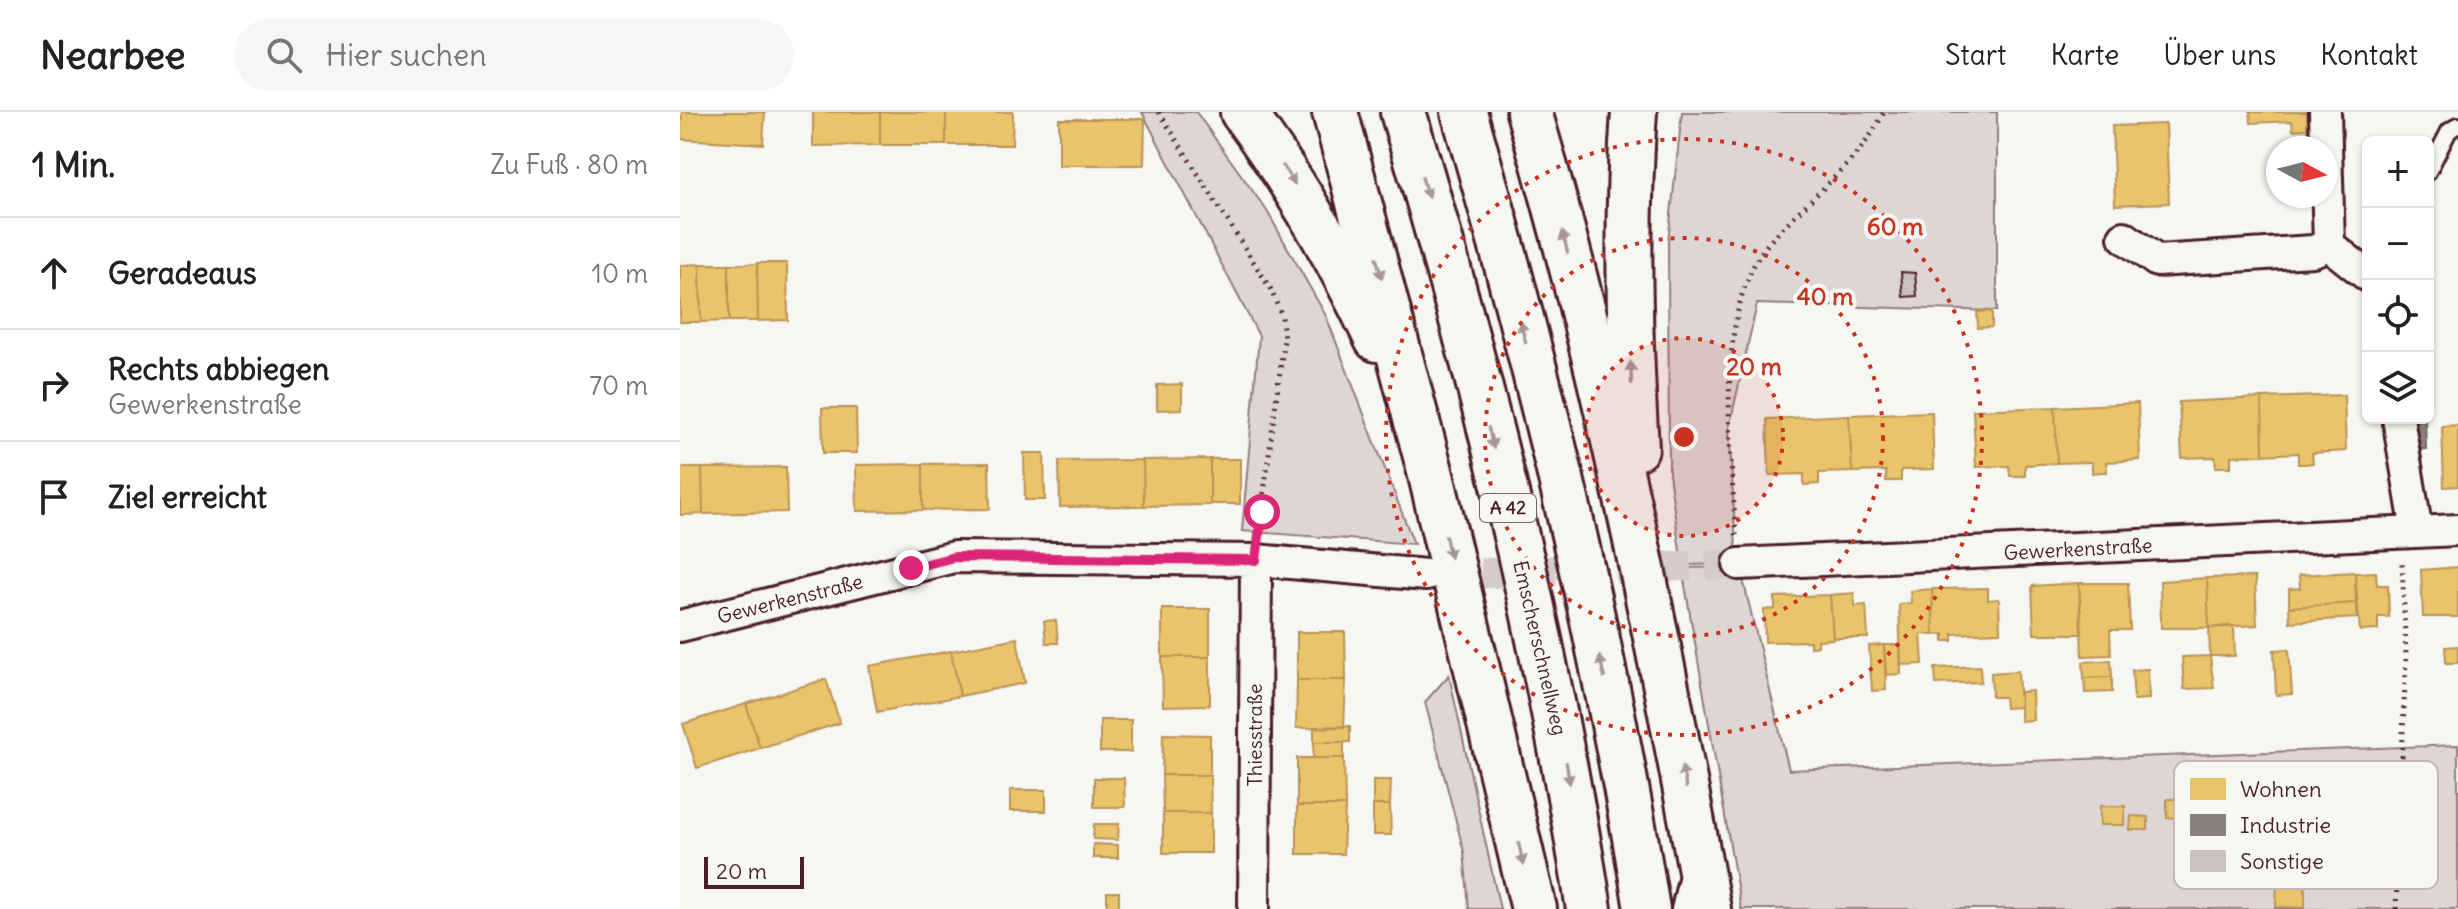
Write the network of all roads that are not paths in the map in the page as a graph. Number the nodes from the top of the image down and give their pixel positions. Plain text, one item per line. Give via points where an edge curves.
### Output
1 (1243, 112) edge
2 (1335, 112) edge
3 (1403, 112) edge
4 (1464, 112) edge
5 (1529, 112) edge
6 (1634, 112) edge
7 (2325, 112) edge
8 (2458, 125) edge
9 (2434, 160) edge
10 (2124, 237) dead end
11 (2329, 245) junction
12 (2362, 271) edge
13 (2399, 424) edge
14 (1430, 471) junction
15 (2458, 530) edge
16 (2409, 533) junction
17 (1256, 560) junction
18 (1642, 563) junction
19 (1739, 564) tunnel mouth
20 (1426, 575) tunnel mouth
21 (680, 626) edge
22 (1696, 840) junction
23 (1254, 909) edge
24 (1534, 909) edge
25 (1589, 909) edge
26 (1647, 909) edge
27 (1679, 909) edge
28 (1708, 909) edge

1 -> 14 highway via 1289,174 1341,263 1386,358
2 -> 14 highway
3 -> 25 highway, Emscherschnellweg / A 42 via 1503,485 1565,755
26 -> 4 highway, A 42 via 1613,718 1560,473
18 -> 5 highway
18 -> 6 highway via 1630,358
7 - 11 street
8 - 9 lane via 2449,131
10 - 11 street via 2157,261 2313,251
11 - 12 street
13 - 16 street
14 -> 24 highway
15 - 16 street, Gewerkenstraße
16 - 19 street, Gewerkenstraße
17 - 20 street, Gewerkenstraße
17 - 21 street, Gewerkenstraße via 954,557
17 - 23 street, Thiesstraße
22 -> 18 highway
22 - 27 lane
22 - 28 highway

